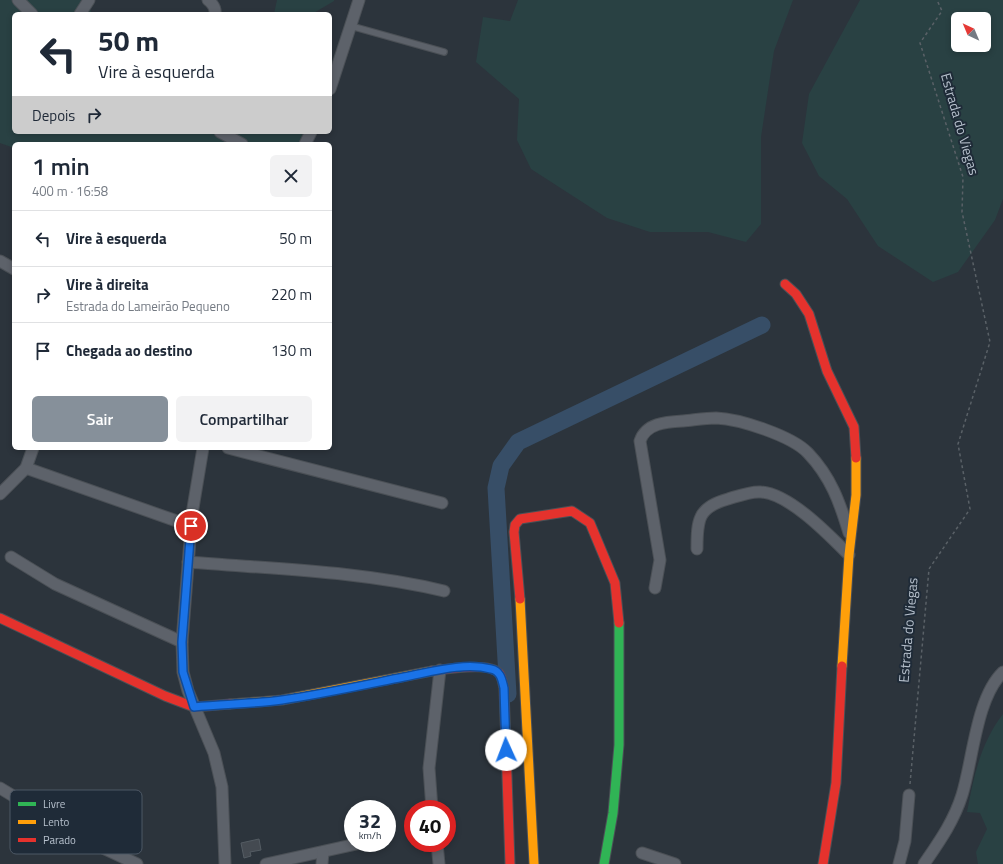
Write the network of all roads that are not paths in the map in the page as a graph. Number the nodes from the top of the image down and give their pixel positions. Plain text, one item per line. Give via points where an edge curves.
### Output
1 (18, 0) edge
2 (90, 0) edge
3 (208, 0) edge
4 (349, 0) edge
5 (358, 4) edge
6 (30, 12) edge
7 (81, 12) edge
8 (216, 12) edge
9 (351, 26) junction
10 (444, 52) dead end
11 (332, 83) edge
12 (224, 134) edge
13 (238, 142) edge
14 (0, 261) edge
15 (12, 268) edge
16 (785, 284) dead end
17 (32, 450) edge
18 (203, 450) edge
19 (236, 450) edge
20 (26, 468) junction
21 (0, 494) edge
22 (442, 502) dead end
23 (191, 526) junction
24 (851, 538) junction
25 (697, 549) dead end
26 (849, 555) junction
27 (11, 557) dead end
28 (188, 562) junction
29 (655, 588) dead end
30 (444, 591) dead end
31 (0, 618) edge
32 (182, 642) junction
33 (440, 670) junction
34 (1003, 672) edge
35 (194, 707) junction
36 (0, 788) edge
37 (10, 794) edge
38 (909, 794) road end
39 (431, 800) edge
40 (344, 847) edge
41 (323, 852) junction
42 (438, 852) edge
43 (642, 853) dead end
44 (116, 854) edge
45 (137, 864) edge
46 (225, 864) edge
47 (266, 864) edge
48 (322, 864) edge
49 (439, 864) edge
50 (510, 864) edge
51 (534, 864) edge
52 (604, 864) edge
53 (675, 864) edge
54 (822, 864) edge
55 (899, 864) edge
56 (924, 864) edge

1 - 6 street
2 - 7 street
3 - 8 street via 213,4
4 - 5 street
5 - 9 street
9 - 10 lane
9 - 11 street
12 - 13 street
14 - 15 street
16 - 24 street via 809,310 827,372 854,427 857,445 856,495
17 - 20 street
18 - 23 street
19 - 22 street
20 - 21 street
20 - 23 street
23 - 28 street
24 - 26 street
24 - 29 street via 833,486 808,452 784,436 717,418 667,422 647,430 640,441 660,560
25 - 26 street via 697,535 704,510 713,503 761,492 779,498 798,509
26 - 54 street via 836,783
27 - 32 street via 55,584
28 - 30 street via 360,577 412,583
28 - 32 street
31 - 35 street via 165,696
32 - 35 street via 183,672
33 - 35 street via 282,700
33 - 39 street via 429,768
33 - 50 street via 486,668 493,669 502,678
34 - 56 street via 991,689 980,714 962,794 953,819
35 - 46 street via 214,753 222,787
36 - 37 street
38 - 55 street via 905,841
40 - 41 street
41 - 47 street
41 - 48 street
42 - 49 street
43 - 53 street
44 - 45 street
51 - 52 street via 514,532 515,525 520,519 572,510 590,523 615,583 619,611 620,745 613,813

